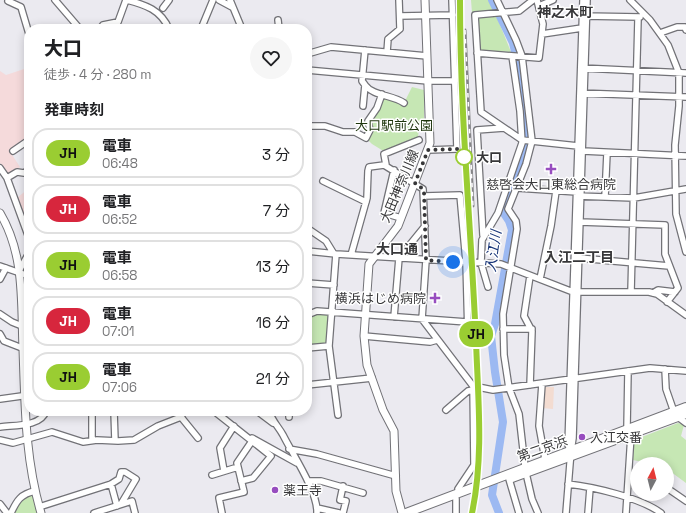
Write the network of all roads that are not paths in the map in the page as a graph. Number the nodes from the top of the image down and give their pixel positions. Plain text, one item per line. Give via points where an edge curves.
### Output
1 (55, 0) edge
2 (126, 0) edge
3 (169, 0) edge
4 (213, 0) edge
5 (219, 0) edge
6 (230, 0) edge
7 (399, 0) edge
8 (425, 0) edge
9 (452, 0) edge
10 (497, 0) edge
11 (533, 0) edge
12 (553, 0) edge
13 (583, 0) edge
14 (587, 0) edge
15 (630, 0) edge
16 (8, 1) dead end
17 (538, 3) edge
18 (163, 8) dead end
19 (234, 8) junction
20 (503, 13) junction
21 (453, 15) junction
22 (644, 15) junction
23 (400, 16) junction
24 (425, 16) junction
25 (585, 16) junction
26 (638, 19) junction
27 (278, 20) dead end
28 (26, 24) edge
29 (76, 24) edge
30 (103, 24) edge
31 (167, 24) edge
32 (203, 24) edge
33 (240, 24) edge
34 (278, 24) edge
35 (582, 28) junction
36 (686, 30) edge
37 (660, 33) junction
38 (542, 34) junction
39 (364, 50) junction
40 (387, 52) junction
41 (312, 53) edge
42 (477, 53) junction
43 (427, 56) junction
44 (512, 56) junction
45 (521, 56) junction
46 (583, 68) junction
47 (312, 70) edge
48 (638, 71) junction
49 (679, 73) junction
50 (686, 73) edge
51 (362, 75) junction
52 (455, 81) junction
53 (428, 82) junction
54 (365, 85) junction
55 (582, 93) junction
56 (382, 94) junction
57 (637, 95) junction
58 (679, 97) junction
59 (686, 97) edge
60 (404, 103) dead end
61 (363, 106) dead end
62 (486, 116) junction
63 (312, 126) edge
64 (504, 128) junction
65 (487, 129) junction
66 (420, 140) dead end
67 (522, 140) junction
68 (531, 141) junction
69 (24, 143) edge
70 (578, 146) junction
71 (428, 150) junction
72 (13, 151) dead end
73 (582, 151) junction
74 (607, 153) junction
75 (635, 154) junction
76 (675, 155) junction
77 (686, 156) edge
78 (386, 165) junction
79 (0, 168) edge
80 (394, 170) junction
81 (24, 173) edge
82 (7, 178) junction
83 (323, 181) dead end
84 (415, 183) junction
85 (517, 188) junction
86 (686, 189) edge
87 (556, 191) junction
88 (675, 192) junction
89 (578, 195) junction
90 (424, 196) junction
91 (605, 197) junction
92 (634, 198) junction
93 (366, 202) junction
94 (0, 213) edge
95 (401, 218) junction
96 (580, 222) junction
97 (24, 224) edge
98 (633, 224) junction
99 (425, 226) junction
100 (312, 231) edge
101 (483, 235) junction
102 (312, 252) edge
103 (686, 252) edge
104 (335, 254) junction
105 (351, 255) junction
106 (374, 257) junction
107 (399, 258) junction
108 (579, 258) junction
109 (426, 260) junction
110 (466, 262) junction
111 (24, 263) edge
112 (481, 263) junction
113 (632, 263) junction
114 (669, 266) junction
115 (3, 267) edge
116 (506, 267) junction
117 (20, 271) junction
118 (24, 273) edge
119 (530, 276) junction
120 (0, 279) edge
121 (540, 279) junction
122 (312, 283) edge
123 (334, 285) junction
124 (488, 287) dead end
125 (576, 292) junction
126 (631, 292) junction
127 (675, 292) junction
128 (653, 293) junction
129 (668, 302) junction
130 (332, 312) junction
131 (312, 313) edge
132 (0, 314) edge
133 (365, 314) junction
134 (686, 315) edge
135 (394, 317) junction
136 (422, 319) junction
137 (467, 322) junction
138 (24, 327) edge
139 (503, 329) junction
140 (532, 329) junction
141 (0, 334) edge
142 (364, 336) junction
143 (468, 336) dead end
144 (437, 340) junction
145 (330, 346) junction
146 (22, 348) junction
147 (312, 348) edge
148 (24, 367) edge
149 (665, 369) junction
150 (628, 371) junction
151 (686, 371) edge
152 (372, 378) junction
153 (573, 379) junction
154 (334, 382) junction
155 (312, 383) edge
156 (542, 384) junction
157 (530, 385) junction
158 (473, 388) junction
159 (508, 388) junction
160 (24, 395) edge
161 (0, 399) edge
162 (686, 407) edge
163 (446, 410) dead end
164 (679, 414) edge
165 (338, 415) dead end
166 (26, 416) edge
167 (44, 416) edge
168 (92, 416) edge
169 (114, 416) edge
170 (221, 416) edge
171 (264, 416) edge
172 (271, 416) edge
173 (181, 418) joint
174 (686, 423) edge
175 (25, 424) junction
176 (274, 424) junction
177 (234, 426) junction
178 (0, 427) edge
179 (629, 431) junction
180 (198, 438) dead end
181 (0, 440) edge
182 (26, 440) junction
183 (92, 440) junction
184 (251, 440) junction
185 (115, 441) junction
186 (289, 449) junction
187 (570, 453) junction
188 (545, 460) junction
189 (297, 463) junction
190 (238, 467) junction
191 (526, 470) junction
192 (224, 471) junction
193 (630, 474) joint
194 (212, 475) dead end
195 (396, 476) junction
196 (509, 479) junction
197 (499, 480) junction
198 (241, 481) junction
199 (308, 481) junction
200 (111, 484) junction
201 (568, 484) junction
202 (343, 486) junction
203 (590, 488) junction
204 (35, 491) junction
205 (363, 493) dead end
206 (674, 493) edge
207 (458, 496) junction
208 (627, 499) junction
209 (686, 501) edge
210 (0, 504) edge
211 (119, 505) junction
212 (40, 510) edge
213 (317, 510) edge
214 (12, 512) edge
215 (7, 513) edge
216 (94, 513) edge
217 (135, 513) edge
218 (222, 513) edge
219 (340, 513) edge
220 (343, 513) edge
221 (402, 513) edge
222 (406, 513) edge
223 (420, 513) edge
224 (456, 513) edge
225 (519, 513) edge
226 (538, 513) edge
227 (566, 513) edge
228 (588, 513) edge
229 (626, 513) edge
230 (660, 513) edge

1 - 29 street
2 - 30 street via 118,22
2 - 31 street via 150,7
3 - 18 street
4 - 32 street
5 - 19 street
6 - 19 street
7 - 23 street
8 - 24 main road, 大田神奈川線
9 - 21 street
10 - 20 street
11 - 20 street via 520,11
12 - 17 street
13 - 25 street
14 - 25 street
15 - 22 street
16 - 28 street via 21,7
17 - 38 street
19 - 33 street
20 - 42 street via 475,15
20 - 45 street
21 - 24 street
21 - 52 street
22 - 26 street
22 - 37 street
23 - 24 street
23 - 40 street via 400,29 388,40
24 - 43 main road, 大田神奈川線
25 - 26 street
25 - 35 street
25 - 46 street
26 - 48 street
27 - 34 street
35 - 38 street
35 - 46 street
36 - 37 street via 685,27 677,27
37 - 49 street via 668,45
38 - 45 street via 539,58
39 - 40 street
39 - 41 street via 331,48
39 - 51 street
40 - 43 street
42 - 44 street
42 - 62 street via 480,110
43 - 53 main road, 大田神奈川線
44 - 45 street
44 - 67 street
45 - 68 street
46 - 48 street
46 - 55 street
47 - 51 street
48 - 49 street
48 - 57 street
49 - 50 street
49 - 58 street
51 - 53 street
51 - 54 street
52 - 53 street
52 - 71 street via 457,149
53 - 71 main road, 大田神奈川線
54 - 56 street via 369,90
54 - 61 street
55 - 57 street
55 - 70 street
55 - 73 street
56 - 60 street
56 - 63 street via 377,108 368,121 370,130 366,138 355,132
57 - 58 street
57 - 75 street
58 - 59 street
58 - 76 street
62 - 64 street
62 - 65 street
64 - 65 street
64 - 67 street
65 - 101 street via 477,130
66 - 78 street via 384,154
67 - 68 street
67 - 101 street via 498,213
68 - 70 street
68 - 85 street
69 - 72 street
70 - 73 street
70 - 89 street
71 - 84 main road, 大田神奈川線
73 - 74 street
73 - 89 street
74 - 75 street
74 - 91 street
75 - 76 street
75 - 92 street
76 - 77 street
76 - 88 street
78 - 80 street
78 - 93 street via 369,167
79 - 82 street
80 - 84 street
80 - 95 street via 384,213
81 - 82 street via 16,172
82 - 97 street
83 - 93 street
84 - 90 street via 423,189
84 - 95 main road, 大田神奈川線
85 - 87 street
85 - 116 street via 508,209 516,221 517,229
86 - 88 street
87 - 89 street
87 - 121 street
88 - 92 street
88 - 103 street via 676,214
89 - 91 street
89 - 96 street
89 - 125 street
90 - 99 street
90 - 110 street via 460,195
91 - 92 street
92 - 98 street
93 - 105 street
94 - 117 main road via 14,240
95 - 106 main road, 大田神奈川線 via 398,226
96 - 98 street
96 - 108 street
98 - 113 street
98 - 114 street via 665,225 664,244
99 - 107 street
99 - 109 street
100 - 104 street via 326,241
101 - 112 street
102 - 104 street
104 - 105 street
104 - 123 street
105 - 106 street
106 - 107 street
106 - 133 main road, 大田神奈川線 via 369,264
107 - 109 street
107 - 135 street
108 - 113 street
108 - 125 street
109 - 110 street
109 - 136 street
110 - 112 street
110 - 137 street
111 - 117 street
112 - 116 street
112 - 124 street
113 - 114 street
113 - 126 street
114 - 127 street via 678,288
115 - 117 street
115 - 120 street
116 - 119 street
116 - 139 street
117 - 118 street
117 - 138 main road
119 - 121 street
119 - 140 street via 524,316
121 - 125 street
122 - 123 street
123 - 130 street
125 - 126 street
125 - 153 street
126 - 128 street
127 - 128 street via 658,290
127 - 129 street
128 - 129 street
129 - 134 street
130 - 131 street
130 - 133 street
130 - 145 street
132 - 138 street
133 - 135 street
133 - 142 main road, 大田神奈川線
135 - 136 street
136 - 137 street
136 - 144 street
137 - 143 street
138 - 146 main road
139 - 140 street
139 - 159 street
140 - 157 street
141 - 146 street via 4,341
142 - 144 street via 430,342
142 - 152 main road, 大田神奈川線 via 367,365
144 - 158 street
145 - 147 street
145 - 154 street
146 - 148 main road
149 - 150 street
149 - 151 street
149 - 164 street via 666,389
150 - 153 street
150 - 179 street
152 - 154 street
152 - 195 main road, 大田神奈川線 via 383,410 394,431
153 - 156 street
153 - 187 street via 573,443
154 - 155 street
154 - 165 street
156 - 157 street
156 - 188 street via 539,426
157 - 159 street
158 - 159 street
158 - 163 street
158 - 207 street via 474,465 458,489
159 - 191 street via 519,414
160 - 161 street
162 - 164 highway, 第二京浜
164 - 174 street
164 - 179 highway, 第二京浜
166 - 175 main road
167 - 175 street via 37,422
168 - 183 street
169 - 185 street
170 - 177 street
171 - 176 street
172 - 176 street
173 - 180 street
173 - 185 street via 158,426 134,440
175 - 178 street
175 - 182 main road
176 - 186 street via 282,433
177 - 184 street
177 - 192 street via 220,448
179 - 187 highway, 第二京浜
179 - 193 street
181 - 182 street via 13,443
182 - 183 street via 52,432 78,441
182 - 204 main road
183 - 185 street
184 - 189 street via 252,438
184 - 190 street via 237,463
184 - 198 street via 271,456 254,478
186 - 189 street
186 - 195 street via 317,454
187 - 188 highway, 第二京浜
187 - 191 highway, 第二京浜
187 - 201 street
188 - 191 highway, 第二京浜
189 - 199 street
190 - 192 street
190 - 198 street
191 - 196 highway, 第二京浜
191 - 197 highway, 第二京浜
191 - 226 street via 532,499
192 - 194 street
193 - 208 street
195 - 221 main road, 大田神奈川線 via 396,491
196 - 197 highway, 第二京浜
196 - 225 street
197 - 207 highway, 第二京浜
198 - 218 street via 244,492 219,498
199 - 202 street
199 - 213 street
200 - 211 street
200 - 211 street via 119,479 121,472 136,479
200 - 212 street
201 - 203 street
201 - 227 street
202 - 205 street
202 - 220 street via 340,500 346,501
203 - 208 street
203 - 228 street
204 - 212 main road
204 - 214 street via 26,493 17,500
206 - 209 street
207 - 222 highway, 第二京浜
207 - 223 highway, 第二京浜
207 - 224 street
208 - 229 street
208 - 230 street via 651,506
210 - 215 street
211 - 216 street
211 - 217 street via 132,501
213 - 219 street

